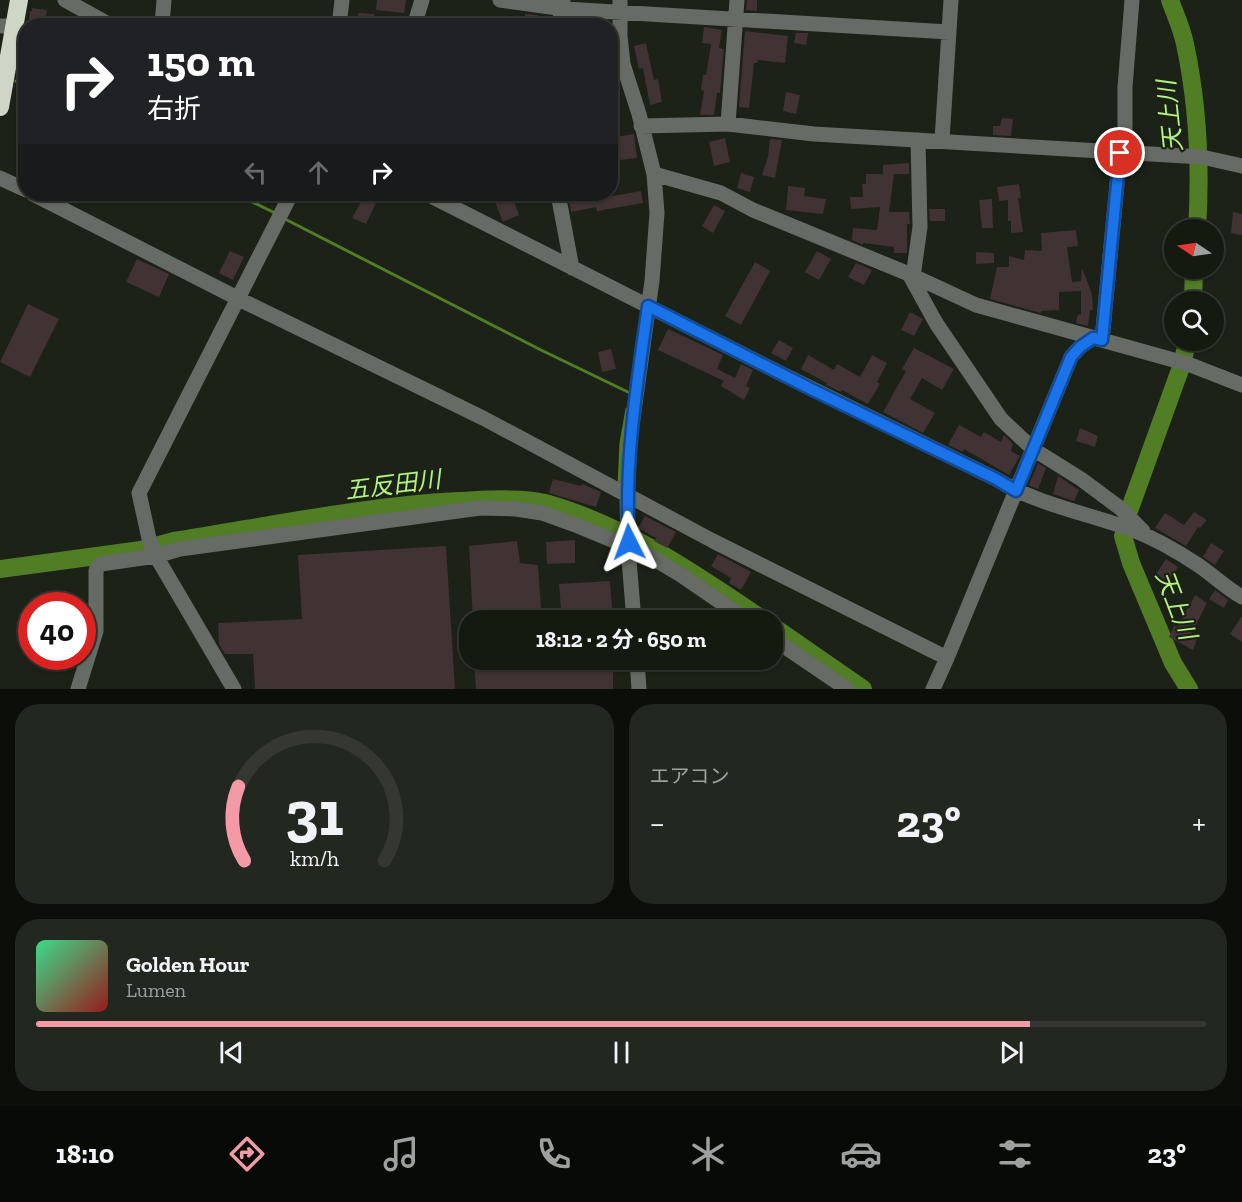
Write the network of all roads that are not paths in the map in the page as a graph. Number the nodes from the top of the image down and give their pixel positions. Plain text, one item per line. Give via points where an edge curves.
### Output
1 (19, 0) edge
2 (164, 0) edge
3 (342, 0) edge
4 (422, 0) edge
5 (500, 0) edge
6 (737, 0) edge
7 (951, 0) edge
8 (1132, 0) edge
9 (69, 1) edge
10 (562, 4) edge
11 (616, 6) edge
12 (98, 18) edge
13 (163, 18) edge
14 (340, 18) edge
15 (416, 18) edge
16 (736, 18) junction
17 (618, 21) edge
18 (8, 26) edge
19 (949, 32) junction
20 (0, 106) edge
21 (728, 124) junction
22 (641, 126) junction
23 (918, 140) junction
24 (942, 140) junction
25 (1122, 153) junction
26 (1242, 166) edge
27 (654, 174) junction
28 (0, 177) edge
29 (18, 186) edge
30 (47, 201) edge
31 (288, 201) edge
32 (441, 201) edge
33 (559, 201) edge
34 (572, 268) junction
35 (911, 275) junction
36 (238, 298) junction
37 (648, 306) junction
38 (1098, 339) junction
39 (1242, 385) edge
40 (1034, 449) junction
41 (1016, 491) junction
42 (622, 493) junction
43 (1149, 537) junction
44 (629, 540) junction
45 (154, 552) junction
46 (1242, 597) edge
47 (633, 610) edge
48 (732, 610) edge
49 (783, 645) edge
50 (948, 658) junction
51 (638, 670) edge
52 (78, 689) edge
53 (234, 689) edge
54 (639, 689) edge
55 (847, 689) edge
56 (933, 689) edge

1 - 18 highway
2 - 13 street
3 - 14 street
4 - 15 street
5 - 10 street
6 - 16 street
7 - 19 street
8 - 25 street
9 - 12 street
10 - 11 street
11 - 16 street
16 - 19 street
16 - 21 street
17 - 22 street via 623,63
18 - 20 highway
19 - 24 street
21 - 22 street
21 - 23 street
22 - 27 street
23 - 24 street
23 - 35 street via 920,227
24 - 25 street
25 - 26 street via 1199,157
25 - 38 street
27 - 35 street via 721,193
27 - 37 street via 656,246
28 - 29 street
30 - 36 street
31 - 36 street
32 - 34 street
33 - 34 street
34 - 37 street
35 - 38 street via 976,305
35 - 40 street via 936,323 1000,419
36 - 42 street via 483,418
36 - 45 street via 139,493
37 - 41 street
37 - 42 street
38 - 39 street via 1180,362
38 - 40 street via 1080,347 1071,357
40 - 41 street
40 - 43 street via 1120,508
41 - 43 street
41 - 50 street
42 - 44 street
42 - 50 street
43 - 46 street via 1199,565
44 - 45 street via 542,513 480,508
44 - 47 street
44 - 48 street
45 - 52 street via 100,564 96,570 96,632
45 - 53 street
49 - 55 street
50 - 56 street
51 - 54 street

